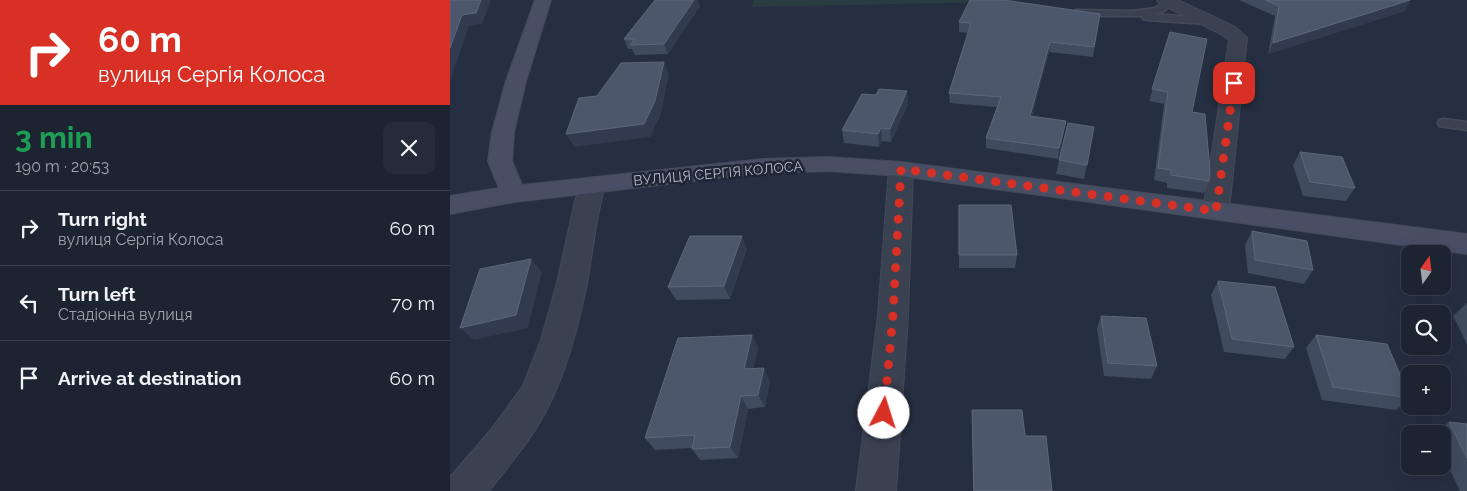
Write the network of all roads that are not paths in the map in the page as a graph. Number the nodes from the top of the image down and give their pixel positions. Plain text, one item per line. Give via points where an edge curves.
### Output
1 (543, 0) edge
2 (1168, 1) edge
3 (1068, 12) edge
4 (1114, 14) junction
5 (1207, 21) junction
6 (1444, 124) dead end
7 (1467, 126) edge
8 (901, 169) junction
9 (593, 185) junction
10 (514, 194) junction
11 (450, 205) edge
12 (1216, 211) junction
13 (1467, 244) edge
14 (464, 491) edge
15 (876, 491) edge

1 - 10 street via 503,132 500,161
2 - 4 lane via 1158,11
2 - 5 street
3 - 4 lane
4 - 5 lane
5 - 12 street via 1238,38
6 - 7 lane
8 - 9 street, ВУЛИЦЯ СЕРГІЯ КОЛОСА via 828,164 763,166
8 - 12 street, ВУЛИЦЯ СЕРГІЯ КОЛОСА
8 - 15 street via 893,315
9 - 10 street, ВУЛИЦЯ СЕРГІЯ КОЛОСА
9 - 14 street via 557,340 537,395 503,444
10 - 11 street, ВУЛИЦЯ СЕРГІЯ КОЛОСА
12 - 13 street, ВУЛИЦЯ СЕРГІЯ КОЛОСА

